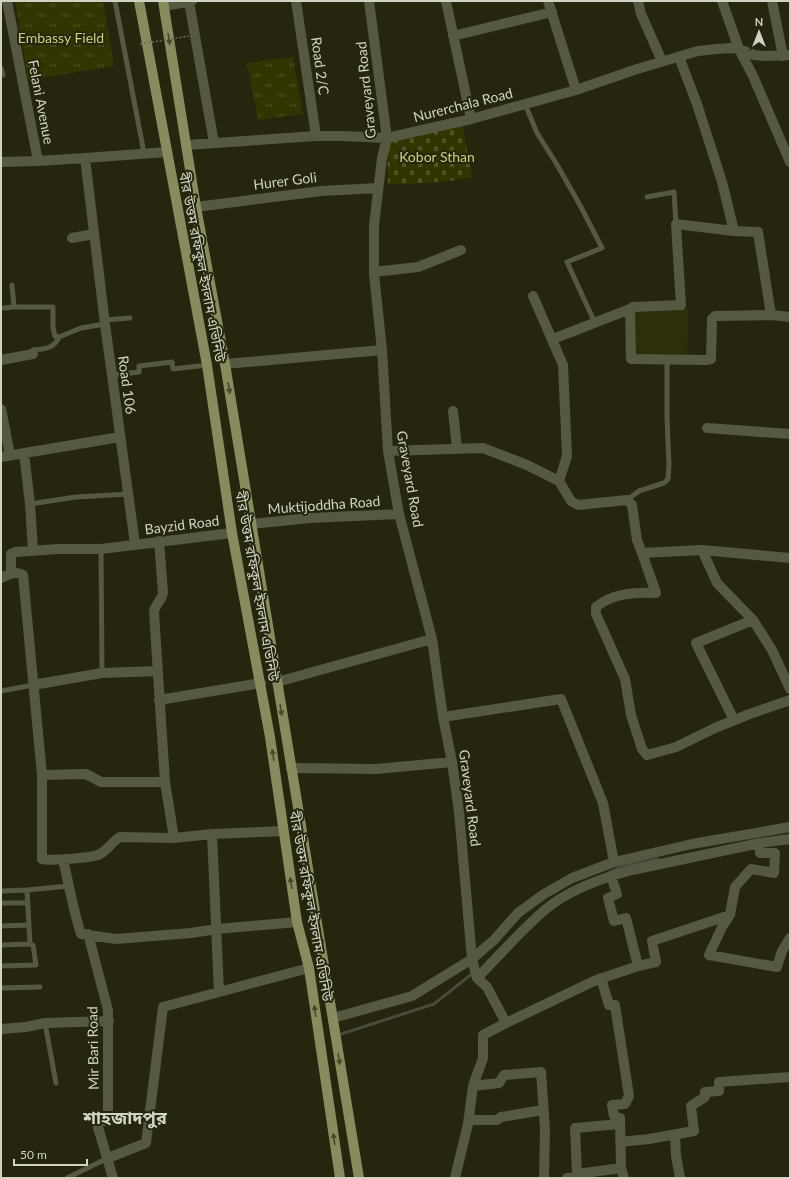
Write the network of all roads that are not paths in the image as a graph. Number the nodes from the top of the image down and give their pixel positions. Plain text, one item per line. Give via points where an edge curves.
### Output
1 (7, 1) edge
2 (115, 1) edge
3 (139, 1) edge
4 (188, 1) edge
5 (296, 1) edge
6 (370, 1) edge
7 (446, 1) edge
8 (548, 1) edge
9 (638, 1) edge
10 (722, 1) edge
11 (772, 1) edge
12 (164, 4) edge
13 (552, 12) junction
14 (453, 36) junction
15 (739, 49) junction
16 (787, 55) edge
17 (679, 57) junction
18 (662, 61) junction
19 (1, 68) edge
20 (1, 75) edge
21 (576, 90) junction
22 (525, 104) junction
23 (471, 119) junction
24 (316, 136) junction
25 (387, 138) junction
26 (214, 143) junction
27 (187, 145) junction
28 (167, 152) junction
29 (144, 153) junction
30 (85, 158) junction
31 (38, 161) junction
32 (1, 162) edge
33 (790, 162) edge
34 (378, 188) junction
35 (647, 197) dead end
36 (196, 207) junction
37 (676, 224) junction
38 (734, 232) junction
39 (94, 234) junction
40 (72, 238) dead end
41 (461, 250) dead end
42 (374, 272) junction
43 (12, 285) dead end
44 (533, 296) dead end
45 (14, 307) junction
46 (4, 308) dead end
47 (630, 309) junction
48 (770, 315) junction
49 (790, 317) edge
50 (130, 318) dead end
51 (104, 322) junction
52 (595, 323) junction
53 (59, 337) junction
54 (553, 339) junction
55 (382, 350) junction
56 (33, 354) joint
57 (667, 359) junction
58 (1, 360) edge
59 (225, 364) junction
60 (207, 365) junction
61 (112, 375) junction
62 (1, 409) edge
63 (453, 411) dead end
64 (707, 428) dead end
65 (790, 434) edge
66 (120, 437) junction
67 (457, 448) junction
68 (388, 451) junction
69 (24, 453) junction
70 (5, 456) edge
71 (558, 481) junction
72 (129, 494) junction
73 (627, 500) junction
74 (30, 504) junction
75 (400, 514) junction
76 (251, 524) junction
77 (232, 533) junction
78 (159, 541) junction
79 (135, 544) junction
80 (101, 549) junction
81 (702, 550) junction
82 (33, 551) junction
83 (642, 553) junction
84 (790, 558) edge
85 (11, 573) junction
86 (1, 578) edge
87 (753, 620) junction
88 (432, 639) junction
89 (158, 671) junction
90 (102, 673) junction
91 (277, 682) junction
92 (260, 683) junction
93 (33, 685) junction
94 (790, 689) edge
95 (1, 691) edge
96 (159, 700) junction
97 (790, 700) edge
98 (443, 717) junction
99 (734, 720) junction
100 (452, 762) junction
101 (291, 768) junction
102 (42, 775) junction
103 (165, 782) junction
104 (790, 827) edge
105 (284, 831) junction
106 (212, 834) junction
107 (174, 838) junction
108 (790, 839) edge
109 (760, 843) junction
110 (63, 860) junction
111 (614, 862) junction
112 (612, 876) junction
113 (572, 878) junction
114 (70, 886) junction
115 (578, 889) junction
116 (27, 890) junction
117 (1, 891) edge
118 (1, 903) edge
119 (28, 903) junction
120 (730, 915) junction
121 (297, 922) junction
122 (29, 925) junction
123 (1, 926) edge
124 (217, 929) junction
125 (88, 934) junction
126 (790, 938) edge
127 (30, 944) junction
128 (1, 945) edge
129 (472, 961) junction
130 (1, 966) edge
131 (638, 966) junction
132 (309, 968) junction
133 (477, 977) junction
134 (601, 978) junction
135 (40, 987) dead end
136 (1, 988) edge
137 (218, 992) junction
138 (333, 1018) junction
139 (109, 1021) junction
140 (45, 1023) junction
141 (506, 1023) junction
142 (1, 1029) edge
143 (790, 1077) edge
144 (56, 1083) dead end
145 (473, 1086) junction
146 (543, 1110) junction
147 (468, 1120) junction
148 (620, 1124) junction
149 (675, 1135) junction
150 (620, 1142) junction
151 (108, 1158) junction
152 (623, 1173) edge
153 (577, 1174) junction
154 (68, 1178) edge
155 (113, 1178) edge
156 (340, 1178) edge
157 (359, 1178) edge
158 (455, 1178) edge
159 (544, 1178) edge
160 (567, 1178) edge
161 (680, 1178) edge

1 - 31 street, Felani Avenue
2 - 29 lane
3 - 28 main road, বীর উত্তম রফিকুল ইসলাম এভিনিউ
4 - 12 street
4 - 26 street
5 - 24 street, Road 2/C
6 - 25 street, Graveyard Road
7 - 14 street
8 - 13 street
9 - 18 street
10 - 15 street
11 - 16 street
12 -> 27 main road, বীর উত্তম রফিকুল ইসলাম এভিনিউ
13 - 14 street
13 - 21 street
14 - 23 street
15 - 16 street, Nurerchala Road via 754,55
15 - 17 street, Nurerchala Road via 717,48
15 - 33 street
17 - 18 street, Nurerchala Road
17 - 38 street via 722,182
18 - 21 street, Nurerchala Road
19 - 20 lane
21 - 22 street, Nurerchala Road
22 - 23 street, Nurerchala Road
22 - 52 lane via 537,133 602,248 567,262
23 - 25 street, Nurerchala Road
24 - 25 street, Nurerchala Road
24 - 26 street, Nurerchala Road
25 - 34 street, Graveyard Road
26 - 27 street, Nurerchala Road
27 - 36 main road, বীর উত্তম রফিকুল ইসলাম এভিনিউ
28 - 29 street
28 - 60 main road, বীর উত্তম রফিকুল ইসলাম এভিনিউ
29 - 30 street
30 - 31 street
30 - 39 street, Road 106
31 - 32 street
34 - 36 street, Hurer Goli via 321,191
34 - 42 street, Graveyard Road via 374,225
35 - 37 lane via 674,192
36 - 59 main road, বীর উত্তম রফিকুল ইসলাম এভিনিউ
37 - 38 street
37 - 47 street via 681,305
38 - 48 street via 758,232
39 - 40 street
39 - 51 street, Road 106
41 - 42 street via 418,267
42 - 55 street, Graveyard Road
43 - 45 lane
44 - 54 street
45 - 46 lane
45 - 53 lane via 53,307 53,328 55,336
47 - 52 street
47 - 57 street via 631,359
48 - 49 street
48 - 57 street via 715,316 712,319 711,359
50 - 51 lane
51 - 53 lane
51 - 61 street, Road 106
52 - 54 street
53 - 56 lane via 47,349 33,350
54 - 71 street via 563,365 566,408 567,456
55 - 59 street
55 - 68 street, Graveyard Road
56 - 58 street
57 - 73 lane via 668,479 664,483 638,491
59 -> 76 main road, বীর উত্তম রফিকুল ইসলাম এভিনিউ
60 - 61 lane via 173,369 172,362 139,366 139,372
60 - 77 main road, বীর উত্তম রফিকুল ইসলাম এভিনিউ
61 - 66 street, Road 106
62 - 70 street
63 - 67 street
64 - 65 street
66 - 69 street
66 - 72 street, Road 106
67 - 68 street
67 - 71 street via 483,448 527,465
68 - 75 street, Graveyard Road
69 - 70 street
69 - 74 street
71 - 73 street via 571,501 578,504
72 - 74 lane via 76,497
72 - 79 street, Road 106
73 - 83 street via 632,505 637,540
74 - 82 street
75 - 76 street, Muktijoddha Road
75 - 88 street, Graveyard Road
76 - 91 main road, বীর উত্তম রফিকুল ইসলাম এভিনিউ
77 - 78 street, Bayzid Road
77 - 92 main road, বীর উত্তম রফিকুল ইসলাম এভিনিউ
78 - 79 street, Bayzid Road
78 - 89 street via 163,593 154,612
79 - 80 street
80 - 82 street
80 - 90 lane
81 - 83 street
81 - 84 street
81 - 87 street via 716,583
82 - 85 street via 11,554
83 - 99 street via 656,593 636,592 603,601 596,607 596,614 625,679 631,715 642,749 647,755 676,747
85 - 86 street
85 - 93 street via 23,575
87 - 94 street via 772,650
87 - 99 street via 696,643
88 - 91 street
88 - 98 street, Graveyard Road
89 - 90 street
89 - 96 street
90 - 93 street
91 -> 101 main road, বীর উত্তম রফিকুল ইসলাম এভিনিউ
92 - 96 street
105 -> 92 main road, বীর উত্তম রফিকুল ইসলাম এভিনিউ
93 - 95 lane
93 - 102 street
96 - 103 street
97 - 99 street
98 - 100 street, Graveyard Road
98 - 111 street via 561,699 603,803
100 - 101 street via 376,769
100 - 129 street, Graveyard Road
101 - 138 main road, বীর উত্তম রফিকুল ইসলাম এভিনিউ
102 - 103 street via 86,774 101,782
102 - 110 street via 42,858
103 - 107 street
104 - 111 street via 692,844
105 - 106 street
121 -> 105 main road, বীর উত্তম রফিকুল ইসলাম এভিনিউ
106 - 107 street
106 - 124 street
107 - 110 street via 120,837 99,855
108 - 109 street
109 - 112 street
109 - 120 street via 760,853 775,853 774,874 750,868 735,888
110 - 114 street
111 - 113 street
112 - 115 street
112 - 131 street via 617,894 608,898 614,921 626,918
113 - 115 street
113 - 129 street via 518,913
114 - 116 lane
114 - 125 street via 81,934
115 - 133 street via 547,909 510,942
116 - 117 lane
116 - 119 lane
118 - 119 lane
119 - 122 lane
120 - 126 street via 708,955 778,967 782,951
120 - 131 street via 652,941 656,962
121 - 124 street
121 - 132 main road, বীর উত্তম রফিকুল ইসলাম এভিনিউ
122 - 123 lane
122 - 127 lane
124 - 125 street via 116,939
124 - 137 street
125 - 139 street, Mir Bari Road via 107,1004
127 - 128 lane
127 - 130 lane via 36,965
129 - 133 street, Graveyard Road
129 - 138 street via 412,996
131 - 134 street
132 - 137 street
156 -> 132 main road, বীর উত্তম রফিকুল ইসলাম এভিনিউ
133 - 141 street via 487,988
134 - 141 street
134 - 148 street via 609,1005 615,1004 629,1096 625,1104 612,1104 614,1116 620,1118
135 - 136 lane
137 - 151 street via 163,1007 146,1143
138 -> 157 main road, বীর উত্তম রফিকুল ইসলাম এভিনিউ
139 - 140 street
139 - 151 street, Mir Bari Road via 108,1119 97,1124
140 - 142 street
140 - 144 lane
141 - 145 street via 483,1035 484,1058
143 - 149 street via 719,1082 719,1091 705,1092 704,1097 691,1106 694,1131
145 - 146 street via 499,1083 504,1075 541,1072
145 - 147 street
146 - 147 street via 501,1117 497,1120
146 - 159 street
147 - 158 street
148 - 150 street
148 - 153 street via 575,1128
149 - 150 street
149 - 161 street
150 - 152 street
151 - 154 lane
151 - 155 street, Mir Bari Road
152 - 153 street
153 - 160 street via 578,1177

